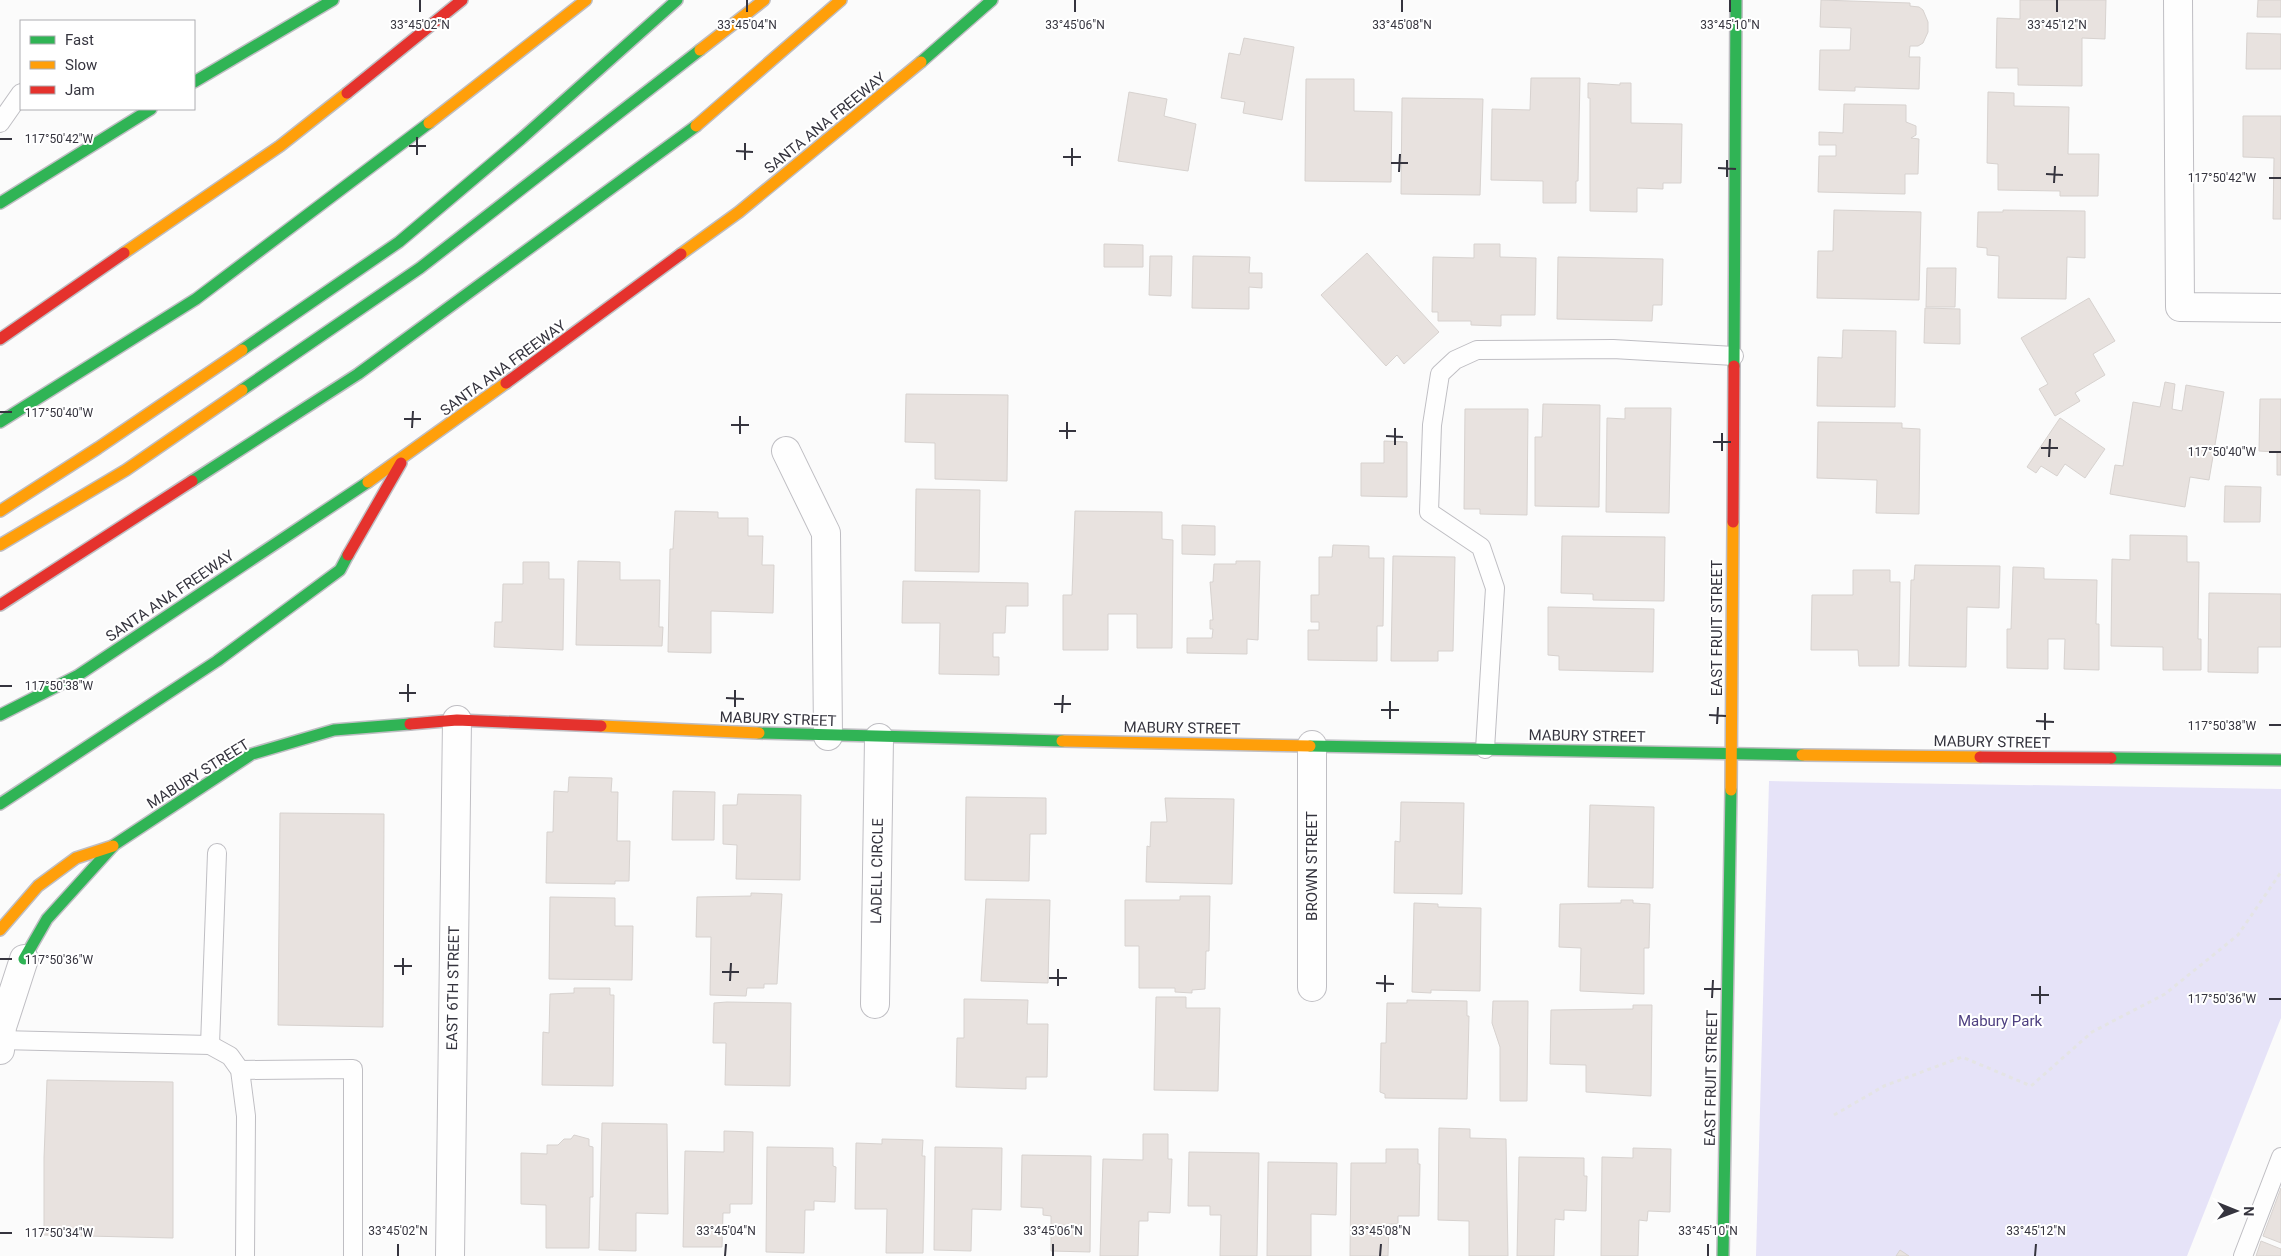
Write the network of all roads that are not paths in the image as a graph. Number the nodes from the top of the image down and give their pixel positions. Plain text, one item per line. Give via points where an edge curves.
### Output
1 (333, 0) edge
2 (462, 0) edge
3 (586, 0) edge
4 (678, 0) edge
5 (764, 0) edge
6 (841, 0) edge
7 (992, 0) edge
8 (1736, 0) edge
9 (2178, 0) edge
10 (195, 81) edge
11 (20, 94) edge
12 (149, 110) edge
13 (0, 123) edge
14 (0, 203) edge
15 (2281, 308) edge
16 (0, 339) edge
17 (1734, 356) junction
18 (0, 422) edge
19 (786, 451) dead end
20 (404, 458) junction
21 (0, 511) edge
22 (0, 545) edge
23 (0, 605) edge
24 (0, 715) edge
25 (457, 720) junction
26 (828, 736) junction
27 (879, 738) junction
28 (1312, 746) junction
29 (1485, 749) junction
30 (1732, 754) junction
31 (2281, 760) edge
32 (0, 804) edge
33 (114, 845) junction
34 (216, 853) dead end
35 (0, 930) edge
36 (24, 959) joint
37 (1312, 987) dead end
38 (875, 1004) dead end
39 (0, 1043) edge
40 (210, 1045) junction
41 (240, 1070) junction
42 (2281, 1156) edge
43 (245, 1256) edge
44 (353, 1256) edge
45 (450, 1256) edge
46 (1723, 1256) edge
47 (2243, 1256) edge

1 - 10 main road
2 - 16 main road via 280,146
3 - 18 main road via 466,96 196,300
4 - 21 main road via 399,242 98,448
5 - 22 main road via 420,268 126,470
6 - 23 main road via 694,128 358,374
7 - 20 main road, SANTA ANA FREEWAY via 739,212
8 - 17 main road, EAST FRUIT STREET
9 - 15 street via 2180,307
11 - 13 lane
12 - 14 main road
17 - 29 lane via 1613,349 1478,350 1456,360 1440,374 1432,425 1429,512 1480,547 1494,588
17 - 30 main road, EAST FRUIT STREET
19 - 26 street via 826,533
20 - 24 main road, SANTA ANA FREEWAY via 77,676
20 - 32 main road via 340,570 217,661
25 - 26 main road, MABURY STREET
25 - 33 main road, MABURY STREET via 334,730 252,754
25 - 45 street, EAST 6TH STREET
26 - 27 main road, MABURY STREET
27 - 28 main road, MABURY STREET
27 - 38 street, LADELL CIRCLE
28 - 29 main road, MABURY STREET
28 - 37 street, BROWN STREET
29 - 30 main road, MABURY STREET
30 - 31 main road, MABURY STREET
30 - 46 main road, EAST FRUIT STREET
33 - 35 main road, MABURY STREET via 76,858 53,874 38,886
33 - 36 main road, MABURY STREET via 47,919
34 - 40 lane
36 - 39 street
39 - 40 lane
40 - 41 lane via 230,1056
41 - 43 lane via 246,1116
41 - 44 lane via 353,1069
42 - 47 lane

